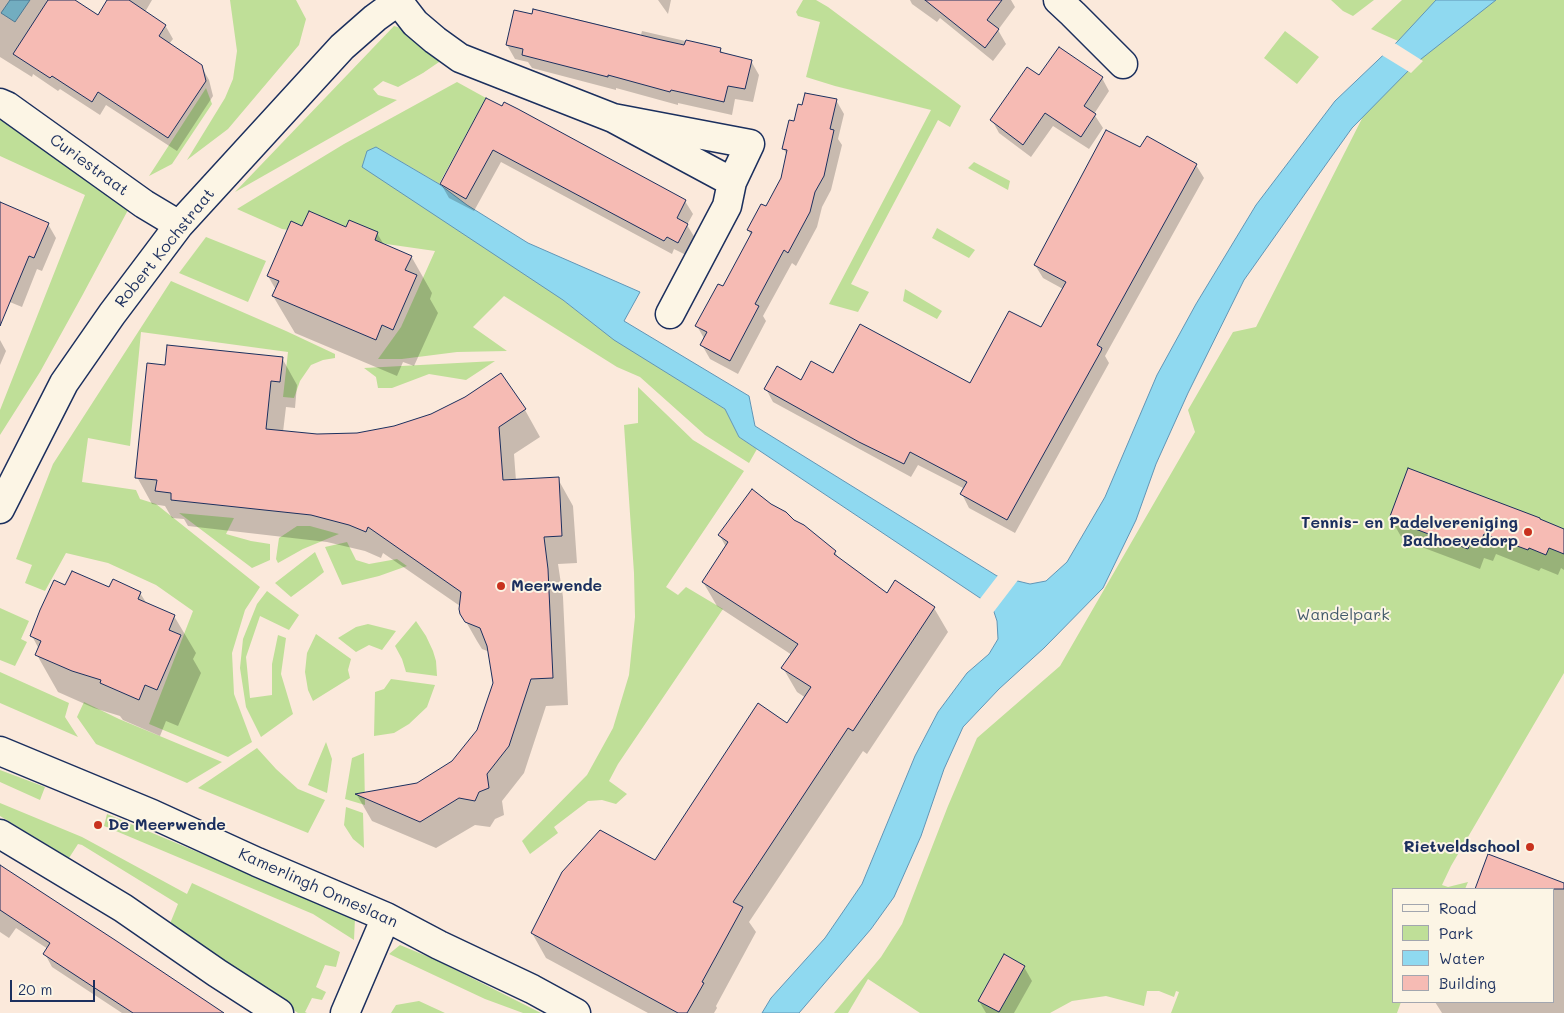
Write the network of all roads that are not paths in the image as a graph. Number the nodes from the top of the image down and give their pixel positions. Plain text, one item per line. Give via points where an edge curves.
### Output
1 (1058, 0) edge
2 (399, 1) edge
3 (1122, 64) dead end
4 (0, 103) edge
5 (614, 118) junction
6 (732, 182) junction
7 (179, 225) junction
8 (670, 314) dead end
9 (0, 509) edge
10 (0, 751) edge
11 (0, 834) edge
12 (386, 917) junction
13 (279, 1013) edge
14 (345, 1013) edge
15 (576, 1013) edge

1 - 3 street
2 - 5 street, Robert Kochstraat via 415,23 460,58
2 - 7 street, Robert Kochstraat via 342,47
4 - 7 street, Curiestraat
5 - 6 street, Robert Kochstraat
5 - 6 street, Robert Kochstraat via 750,144
6 - 8 street, Robert Kochstraat via 727,206
7 - 9 street, Robert Kochstraat via 64,383
10 - 12 street, Kamerlingh Onneslaan
11 - 13 street via 124,908
12 - 14 street
12 - 15 street, Kamerlingh Onneslaan

